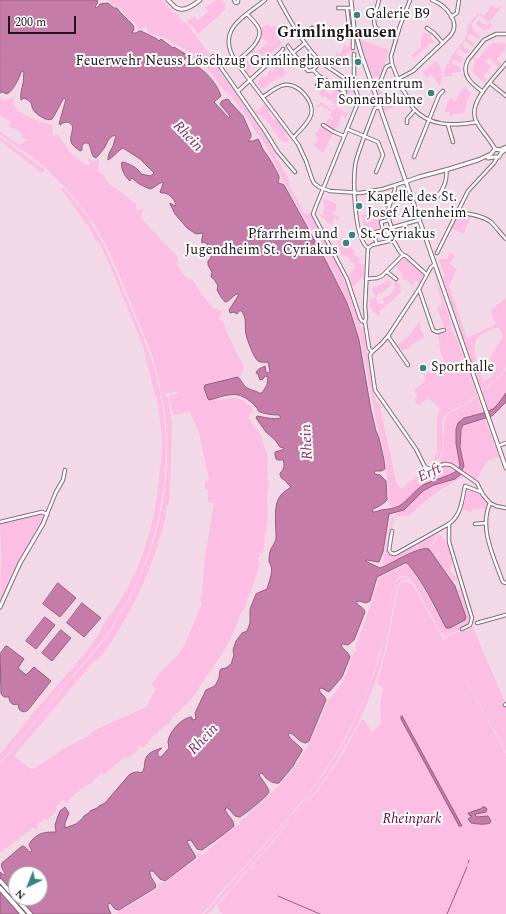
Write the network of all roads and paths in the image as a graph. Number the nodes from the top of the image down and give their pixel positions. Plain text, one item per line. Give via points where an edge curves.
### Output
1 (168, 0) edge
2 (200, 0) edge
3 (234, 0) edge
4 (238, 0) edge
5 (265, 0) edge
6 (279, 0) edge
7 (351, 0) edge
8 (379, 0) edge
9 (410, 0) edge
10 (432, 0) edge
11 (459, 0) edge
12 (338, 8) dead end
13 (352, 8) junction
14 (347, 9) junction
15 (247, 14) junction
16 (451, 17) junction
17 (312, 28) dead end
18 (427, 28) dead end
19 (506, 34) edge
20 (301, 37) junction
21 (396, 38) junction
22 (305, 43) junction
23 (443, 43) junction
24 (288, 46) dead end
25 (354, 48) dead end
26 (283, 49) dead end
27 (293, 53) junction
28 (354, 54) dead end
29 (213, 56) dead end
30 (276, 57) junction
31 (279, 60) dead end
32 (321, 61) junction
33 (236, 62) junction
34 (392, 64) junction
35 (506, 65) edge
36 (313, 70) junction
37 (323, 78) junction
38 (398, 79) junction
39 (250, 80) junction
40 (490, 83) junction
41 (352, 84) junction
42 (317, 85) dead end
43 (374, 90) junction
44 (238, 91) junction
45 (443, 91) dead end
46 (344, 92) dead end
47 (483, 92) junction
48 (506, 96) edge
49 (263, 97) junction
50 (380, 107) junction
51 (415, 110) junction
52 (429, 120) junction
53 (477, 122) junction
54 (407, 123) dead end
55 (323, 125) dead end
56 (448, 125) junction
57 (347, 129) junction
58 (344, 136) junction
59 (365, 136) junction
60 (294, 137) junction
61 (453, 142) dead end
62 (506, 148) edge
63 (495, 149) junction
64 (500, 152) junction
65 (414, 156) dead end
66 (494, 156) junction
67 (446, 170) junction
68 (295, 172) dead end
69 (376, 172) dead end
70 (405, 182) junction
71 (395, 185) junction
72 (322, 189) junction
73 (354, 193) junction
74 (436, 198) dead end
75 (457, 212) junction
76 (389, 220) junction
77 (419, 220) junction
78 (392, 229) junction
79 (506, 239) edge
80 (393, 240) junction
81 (377, 244) junction
82 (368, 248) junction
83 (437, 253) dead end
84 (403, 255) junction
85 (435, 264) junction
86 (387, 272) junction
87 (426, 274) junction
88 (366, 279) junction
89 (396, 279) dead end
90 (419, 289) junction
91 (365, 322) junction
92 (444, 330) dead end
93 (388, 336) junction
94 (372, 352) junction
95 (408, 364) dead end
96 (506, 443) edge
97 (498, 446) junction
98 (506, 468) edge
99 (65, 470) dead end
100 (481, 492) junction
101 (490, 503) junction
102 (506, 508) edge
103 (47, 514) junction
104 (0, 522) edge
105 (485, 523) junction
106 (449, 524) junction
107 (476, 524) dead end
108 (392, 531) dead end
109 (506, 583) edge
110 (0, 607) edge
111 (506, 615) edge
112 (477, 623) dead end
113 (462, 629) dead end
114 (0, 881) edge
115 (0, 888) edge
116 (23, 914) edge
117 (30, 914) edge

1 - 2 main road via 180,9
3 - 4 street
5 - 15 street
6 - 20 street
7 - 13 main road
8 - 21 street via 374,19 375,26 380,32
9 - 21 street
10 - 16 street via 444,7
11 - 16 street via 458,13
12 - 14 street
13 - 14 street
13 - 43 main road via 355,35
14 - 25 street
15 - 33 street via 234,26 229,35 229,48
15 - 33 street via 257,27 259,36 254,46
16 - 23 street via 454,31
17 - 20 street
18 - 23 street
19 - 47 street via 496,34 484,40 466,63 467,77
20 - 22 street
21 - 34 street via 391,56
22 - 27 street
22 - 32 street
23 - 38 street via 412,71
24 - 27 street
26 - 30 street
27 - 36 street via 308,71
28 - 41 street
29 - 44 street
30 - 31 street
30 - 39 street
32 - 36 street
32 - 41 street
33 - 39 street
34 - 38 street
34 - 43 street via 386,67 378,87
35 - 40 street
36 - 37 street
37 - 42 street
37 - 46 street
38 - 51 street
39 - 44 street
39 - 49 street
40 - 47 street
40 - 48 street
41 - 57 street via 358,102
43 - 50 main road
44 - 68 street via 278,152
45 - 52 street
47 - 53 street via 475,105 474,115
49 - 60 street
49 - 60 street via 279,86 288,84 298,88 309,100 312,108 310,117
50 - 59 street via 374,111
50 - 70 main road
51 - 52 street
51 - 54 street via 407,119
52 - 56 street
52 - 65 street
53 - 56 street
53 - 63 street
55 - 58 street
56 - 61 street
57 - 58 street
57 - 59 street
58 - 72 street
59 - 69 street via 378,142 383,154
59 - 73 street via 356,162
60 - 72 street via 313,181
62 - 64 main road
63 - 64 main road
63 - 66 main road
64 - 66 main road via 500,156
66 - 67 main road
66 - 75 street via 495,161 470,188
67 - 70 main road
67 - 74 street via 447,176
70 - 71 street
70 - 77 main road
71 - 73 street
71 - 76 street via 387,213
72 - 73 street
72 - 91 street via 313,216 345,276 360,318
73 - 82 street via 358,231
75 - 79 street via 487,220
75 - 83 street
76 - 78 street
76 - 81 street via 380,222 383,230 373,233
77 - 78 street
77 - 85 main road
78 - 80 street
80 - 81 street
80 - 84 street
81 - 82 street
82 - 88 street
84 - 86 street
84 - 87 street
85 - 87 street
85 - 97 main road
86 - 88 street via 380,277
86 - 89 street
87 - 90 street
88 - 91 street
90 - 92 street via 433,330
90 - 93 street
91 - 94 street via 369,348
93 - 94 street
93 - 95 street
94 - 100 street via 370,355 375,388 416,449 425,467 431,469 442,464 454,467 478,483
96 - 97 street
97 - 98 main road
99 - 103 street
100 - 101 street
100 - 106 street via 465,486 462,505 456,518
101 - 102 street
101 - 105 street
103 - 104 street via 42,512
103 - 110 main road
105 - 107 street
105 - 109 street via 502,580
106 - 108 street via 394,554 389,550
106 - 113 street via 449,542 472,618 470,624
111 - 112 street
114 - 117 highway
115 - 116 highway

